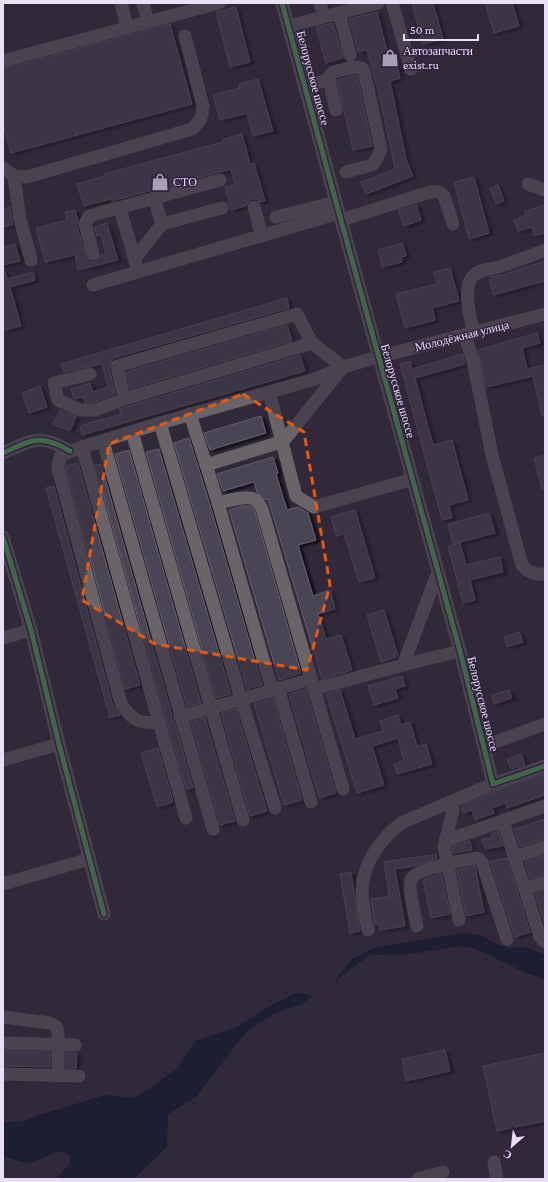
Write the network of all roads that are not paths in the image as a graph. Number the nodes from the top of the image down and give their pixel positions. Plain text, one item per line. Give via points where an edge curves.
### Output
1 (120, 3) edge
2 (143, 3) edge
3 (219, 3) edge
4 (282, 3) edge
5 (320, 3) edge
6 (378, 3) edge
7 (392, 3) edge
8 (339, 13) junction
9 (324, 17) junction
10 (148, 22) junction
11 (288, 26) junction
12 (127, 27) junction
13 (185, 36) dead end
14 (350, 55) dead end
15 (3, 61) edge
16 (411, 69) dead end
17 (329, 80) junction
18 (304, 86) junction
19 (336, 110) dead end
20 (3, 168) edge
21 (346, 172) dead end
22 (14, 176) junction
23 (220, 180) dead end
24 (528, 184) dead end
25 (545, 190) edge
26 (154, 198) junction
27 (254, 207) dead end
28 (120, 208) junction
29 (222, 208) dead end
30 (338, 212) junction
31 (276, 217) dead end
32 (162, 224) junction
33 (453, 224) dead end
34 (262, 236) junction
35 (545, 250) edge
36 (93, 254) dead end
37 (135, 258) junction
38 (31, 260) dead end
39 (139, 272) junction
40 (93, 285) dead end
41 (545, 314) edge
42 (470, 334) junction
43 (312, 343) junction
44 (378, 357) junction
45 (343, 367) junction
46 (90, 374) dead end
47 (269, 392) junction
48 (124, 399) junction
49 (190, 414) junction
50 (160, 423) junction
51 (132, 432) junction
52 (103, 441) junction
53 (281, 442) junction
54 (76, 449) junction
55 (3, 453) edge
56 (206, 466) junction
57 (413, 479) junction
58 (218, 503) junction
59 (3, 537) edge
60 (438, 572) junction
61 (545, 574) edge
62 (31, 630) junction
63 (3, 638) edge
64 (460, 651) junction
65 (403, 665) junction
66 (313, 684) junction
67 (275, 689) junction
68 (241, 699) junction
69 (211, 708) junction
70 (180, 717) junction
71 (159, 722) junction
72 (545, 724) edge
73 (58, 744) junction
74 (484, 746) junction
75 (3, 760) edge
76 (545, 766) edge
77 (493, 784) junction
78 (343, 789) dead end
79 (311, 802) dead end
80 (452, 806) junction
81 (545, 806) edge
82 (276, 808) dead end
83 (186, 818) dead end
84 (243, 820) dead end
85 (503, 821) junction
86 (213, 829) dead end
87 (461, 835) junction
88 (445, 841) junction
89 (545, 847) edge
90 (515, 858) junction
91 (89, 859) junction
92 (447, 864) junction
93 (545, 882) edge
94 (3, 884) edge
95 (525, 889) junction
96 (104, 914) dead end
97 (540, 916) edge
98 (459, 920) dead end
99 (416, 926) dead end
100 (368, 930) dead end
101 (507, 939) dead end
102 (545, 942) edge
103 (3, 1017) edge
104 (3, 1042) edge
105 (58, 1044) junction
106 (75, 1045) dead end
107 (3, 1074) edge
108 (58, 1076) junction
109 (79, 1076) dead end
110 (494, 1162) dead end
111 (443, 1172) dead end
112 (418, 1179) edge
113 (497, 1179) edge

1 - 12 street
2 - 10 street
3 - 10 street
4 - 11 street, Белорусское шоссе
5 - 9 street
6 - 8 street
7 - 16 street
8 - 9 street
8 - 14 street
9 - 11 street
10 - 12 street
11 - 18 street, Белорусское шоссе
12 - 15 street
13 - 22 street via 203,106 200,120 192,129 27,178
17 - 18 street
17 - 19 street
17 - 21 street via 333,72 354,67 362,68 382,147 372,165
18 - 30 street, Белорусское шоссе
20 - 22 street
22 - 38 street via 20,219
23 - 26 street
24 - 25 street
26 - 28 street
26 - 32 street
27 - 34 street
28 - 36 street via 86,219
28 - 37 street
29 - 32 street
30 - 31 street
30 - 33 street via 437,191 444,196
30 - 34 street
30 - 44 street, Белорусское шоссе
32 - 37 street
34 - 39 street
35 - 42 street via 473,275 468,286
37 - 39 street
39 - 40 street
41 - 42 street, Молодёжная улица
42 - 44 street, Молодёжная улица
42 - 61 street via 492,455 522,565 532,574
43 - 45 street
43 - 48 street
43 - 48 street via 297,314 117,366
44 - 45 street, Молодёжная улица
44 - 57 street, Белорусское шоссе
45 - 47 street, Молодёжная улица via 315,379
45 - 53 street
46 - 48 street via 54,383 58,400 80,410 95,410
47 - 49 street, Молодёжная улица
47 - 53 street
49 - 50 street, Молодёжная улица
49 - 56 street
50 - 51 street, Молодёжная улица
50 - 68 street
51 - 52 street, Молодёжная улица
51 - 69 street
52 - 54 street, Молодёжная улица
52 - 70 street
53 - 56 street
53 - 57 street via 296,496 314,507
54 - 55 street via 48,440 38,440
54 - 71 street
54 - 71 street via 60,457 58,468 121,704 129,716 142,722
56 - 58 street
57 - 60 street, Белорусское шоссе
58 - 66 street via 247,497 257,502 262,509
58 - 67 street
59 - 62 street
60 - 64 street, Белорусское шоссе
60 - 65 street
62 - 63 street
62 - 73 street
64 - 65 street
64 - 74 street, Белорусское шоссе
65 - 66 street
66 - 67 street
66 - 78 street
67 - 68 street
67 - 79 street
68 - 69 street
68 - 82 street
69 - 70 street
69 - 84 street
70 - 86 street
71 - 83 street
72 - 74 street
73 - 75 street
73 - 91 street
74 - 77 street, Белорусское шоссе
76 - 77 street
77 - 80 street
80 - 87 street
80 - 88 street
80 - 100 street via 403,822 394,828 375,852 365,873 362,888
81 - 85 street
85 - 87 street
85 - 90 street
87 - 88 street
88 - 92 street
89 - 90 street
90 - 95 street
91 - 94 street
91 - 96 street
92 - 98 street
92 - 99 street via 413,875 410,885
92 - 101 street via 480,859
93 - 95 street
95 - 97 street
97 - 102 street via 540,937
103 - 105 street via 50,1023 58,1029
104 - 105 street
105 - 106 street
105 - 108 street
107 - 108 street
108 - 109 street
110 - 113 street
111 - 112 street

